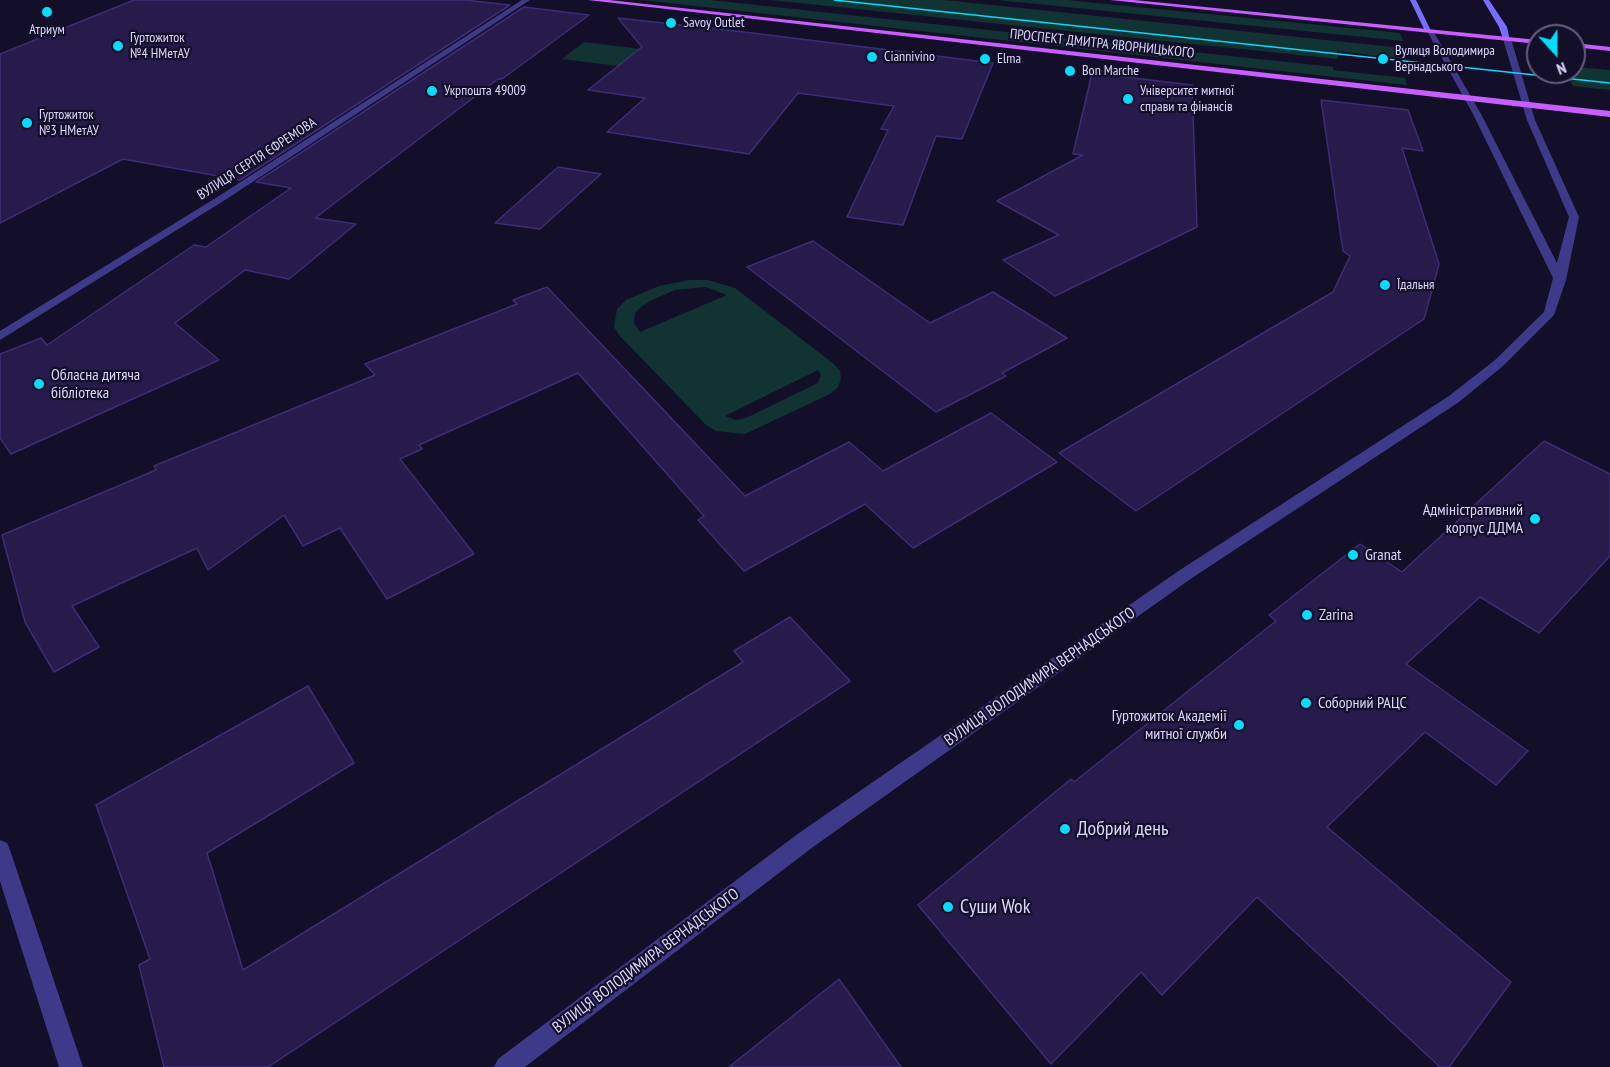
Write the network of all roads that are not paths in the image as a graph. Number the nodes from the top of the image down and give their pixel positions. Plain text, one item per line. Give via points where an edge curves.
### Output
1 (527, 0) edge
2 (591, 0) edge
3 (1113, 0) edge
4 (1413, 0) edge
5 (1486, 0) edge
6 (1429, 31) junction
7 (1507, 39) junction
8 (1526, 41) edge
9 (1586, 46) edge
10 (1610, 49) edge
11 (1468, 98) junction
12 (1527, 105) junction
13 (1610, 114) edge
14 (1560, 280) junction
15 (0, 336) edge
16 (0, 850) edge
17 (71, 1067) edge
18 (506, 1067) edge

1 - 15 street, ВУЛИЦЯ СЕРГІЯ ЄФРЕМОВА
2 - 11 main road, ПРОСПЕКТ ДМИТРА ЯВОРНИЦЬКОГО
3 - 6 main road
4 - 6 main road
5 - 7 main road
6 - 7 main road
6 - 11 street
7 - 8 main road
7 - 12 street, ВУЛИЦЯ ВОЛОДИМИРА ВЕРНАДСЬКОГО
9 - 10 main road
11 - 12 main road, ПРОСПЕКТ ДМИТРА ЯВОРНИЦЬКОГО
11 - 14 street
12 - 13 main road, ПРОСПЕКТ ДМИТРА ЯВОРНИЦЬКОГО
12 - 14 street, ВУЛИЦЯ ВОЛОДИМИРА ВЕРНАДСЬКОГО via 1574,217
14 - 18 street, ВУЛИЦЯ ВОЛОДИМИРА ВЕРНАДСЬКОГО via 1550,313 1499,363 1454,399 1186,574 807,840
16 - 17 street

